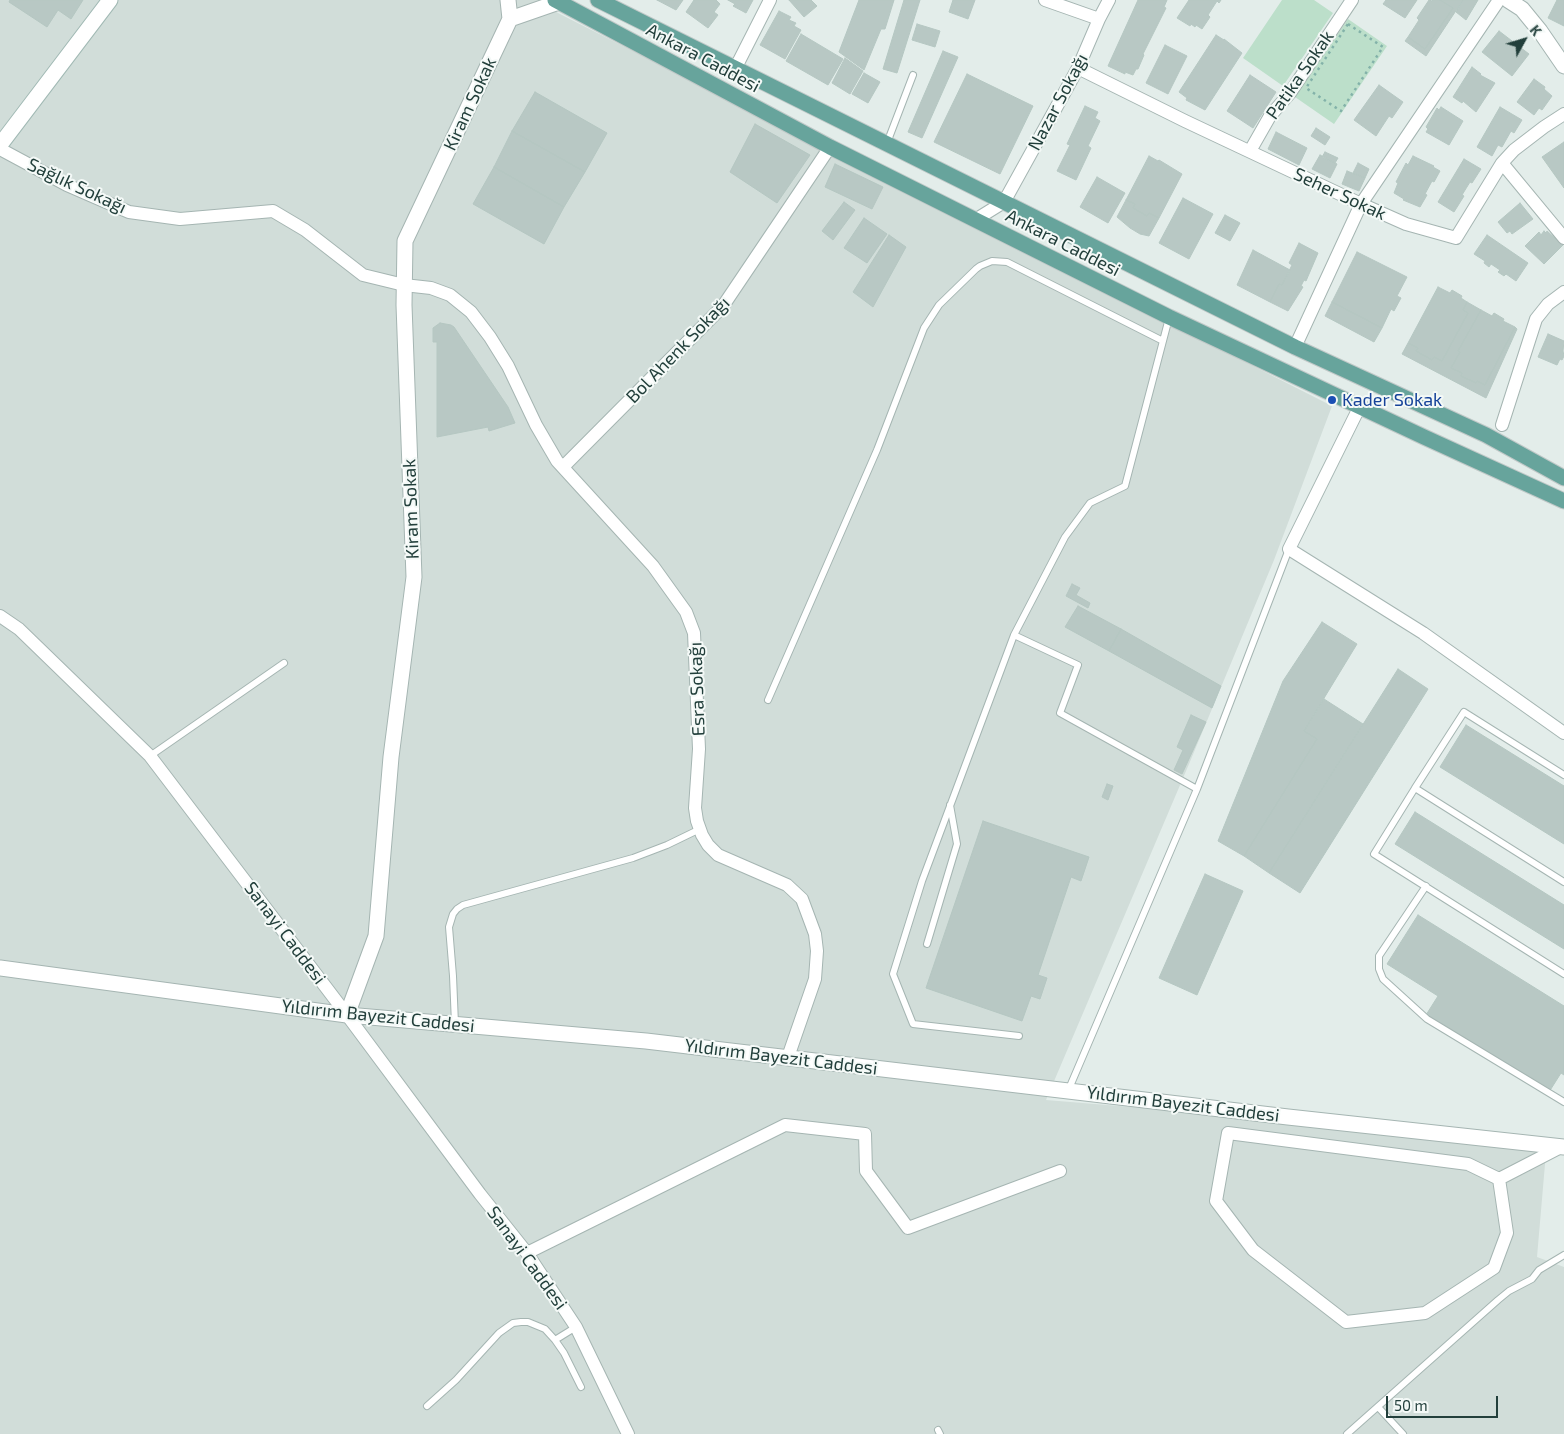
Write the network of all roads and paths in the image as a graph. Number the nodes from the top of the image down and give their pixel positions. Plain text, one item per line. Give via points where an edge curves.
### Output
1 (110, 0) edge
2 (508, 0) edge
3 (598, 0) edge
4 (770, 0) edge
5 (1046, 0) edge
6 (1109, 0) edge
7 (1352, 0) edge
8 (1499, 0) edge
9 (1508, 0) edge
10 (557, 1) edge
11 (614, 4) edge
12 (1099, 19) junction
13 (510, 20) junction
14 (1564, 66) edge
15 (1078, 68) junction
16 (735, 69) junction
17 (913, 75) dead end
18 (1306, 88) joint
19 (1564, 114) edge
20 (887, 144) junction
21 (0, 145) edge
22 (830, 147) junction
23 (0, 149) edge
24 (1250, 151) junction
25 (1502, 163) junction
26 (1004, 202) junction
27 (1361, 204) junction
28 (975, 220) junction
29 (1564, 238) edge
30 (404, 285) junction
31 (1564, 292) edge
32 (1169, 317) junction
33 (1163, 341) junction
34 (1295, 347) junction
35 (1360, 406) junction
36 (1502, 425) dead end
37 (563, 467) junction
38 (1564, 478) edge
39 (1564, 501) edge
40 (1289, 549) junction
41 (0, 616) edge
42 (1014, 635) junction
43 (284, 663) dead end
44 (768, 700) dead end
45 (1564, 731) edge
46 (150, 756) junction
47 (1564, 775) edge
48 (1416, 788) junction
49 (1198, 789) junction
50 (950, 804) junction
51 (700, 829) junction
52 (1564, 882) edge
53 (1426, 886) junction
54 (927, 944) dead end
55 (0, 968) edge
56 (1564, 974) edge
57 (347, 1015) junction
58 (454, 1024) junction
59 (1019, 1036) dead end
60 (788, 1058) junction
61 (1068, 1091) junction
62 (1564, 1102) edge
63 (1562, 1147) edge
64 (1060, 1170) dead end
65 (1499, 1179) junction
66 (527, 1253) junction
67 (1564, 1255) edge
68 (576, 1327) junction
69 (555, 1340) junction
70 (581, 1387) dead end
71 (427, 1406) dead end
72 (1378, 1407) junction
73 (628, 1434) edge
74 (1347, 1434) edge
75 (1403, 1434) edge

1 - 21 street
2 - 13 street
3 - 11 main road, Ankara Caddesi
4 - 16 street
5 - 12 street
6 - 12 street, Nazar Sokağı
7 - 24 street, Patika Sokak via 1290,93 1270,116
8 - 27 street
9 - 14 street via 1522,9
10 - 13 street
10 - 22 main road, Ankara Caddesi
11 - 16 main road, Ankara Caddesi
12 - 15 street, Nazar Sokağı
13 - 30 street, Kiram Sokak via 405,241
15 - 24 street, Seher Sokak
15 - 26 street, Nazar Sokağı
16 - 20 main road, Ankara Caddesi
17 - 20 lane
18 - 18 path via 1348,24 1383,48 1341,111
19 - 25 street, Seher Sokak via 1544,126
20 - 26 main road, Ankara Caddesi
22 - 28 main road, Ankara Caddesi
22 - 37 street, Bol Ahenk Sokağı via 723,306
23 - 30 street, Sağlık Sokağı via 67,185 129,212 180,219 273,211 305,230 363,275
24 - 27 street, Seher Sokak
25 - 27 street, Seher Sokak via 1456,238 1406,224
25 - 29 street
26 - 28 street
26 - 34 main road, Ankara Caddesi
27 - 34 street
28 - 32 main road, Ankara Caddesi
30 - 37 street, Esra Sokağı via 431,288 450,295 471,312 508,366 536,424
30 - 57 street, Kiram Sokak via 414,576 391,757 376,936
31 - 36 street via 1536,319
32 - 33 lane
32 - 35 main road, Ankara Caddesi
33 - 42 lane via 1125,486 1090,503 1065,537
33 - 44 lane via 1007,262 992,261 976,269 939,305 924,328 877,450
34 - 38 main road, Ankara Caddesi via 1486,435
35 - 39 main road, Ankara Caddesi
35 - 40 street
37 - 51 street, Esra Sokağı via 653,566 686,612 694,633 699,749 695,808
40 - 45 street via 1422,633
40 - 49 lane
41 - 46 street, Sanayi Caddesi via 19,629
42 - 49 lane via 1078,665 1060,713
42 - 50 lane
43 - 46 lane
46 - 57 street, Sanayi Caddesi
47 - 48 lane via 1464,712
48 - 52 lane
48 - 53 lane via 1374,854
49 - 61 lane
50 - 54 lane via 957,844
50 - 59 lane via 893,974 912,1024
51 - 58 lane via 633,858 457,909 449,927
51 - 60 street, Esra Sokağı via 708,845 718,855 787,885 802,899 808,912 817,951 815,979
53 - 56 lane
53 - 62 lane via 1379,956 1383,979 1427,1019
55 - 57 street, Yıldırım Bayezit Caddesi
57 - 58 street, Yıldırım Bayezit Caddesi
57 - 66 street, Sanayi Caddesi
58 - 60 street, Yıldırım Bayezit Caddesi via 646,1041
60 - 61 street, Yıldırım Bayezit Caddesi
61 - 63 street, Yıldırım Bayezit Caddesi
63 - 65 street, Yıldırım Bayezit Caddesi
64 - 66 street via 908,1228 866,1171 865,1134 785,1125
65 - 65 street via 1507,1233 1494,1268 1425,1313 1346,1322 1254,1250 1216,1201 1228,1133 1468,1164
66 - 68 street, Sanayi Caddesi
67 - 72 lane via 1498,1300
68 - 69 lane
68 - 73 street, Sanayi Caddesi
69 - 70 lane
69 - 71 lane via 538,1326 513,1323 499,1333
72 - 74 lane
72 - 75 lane

